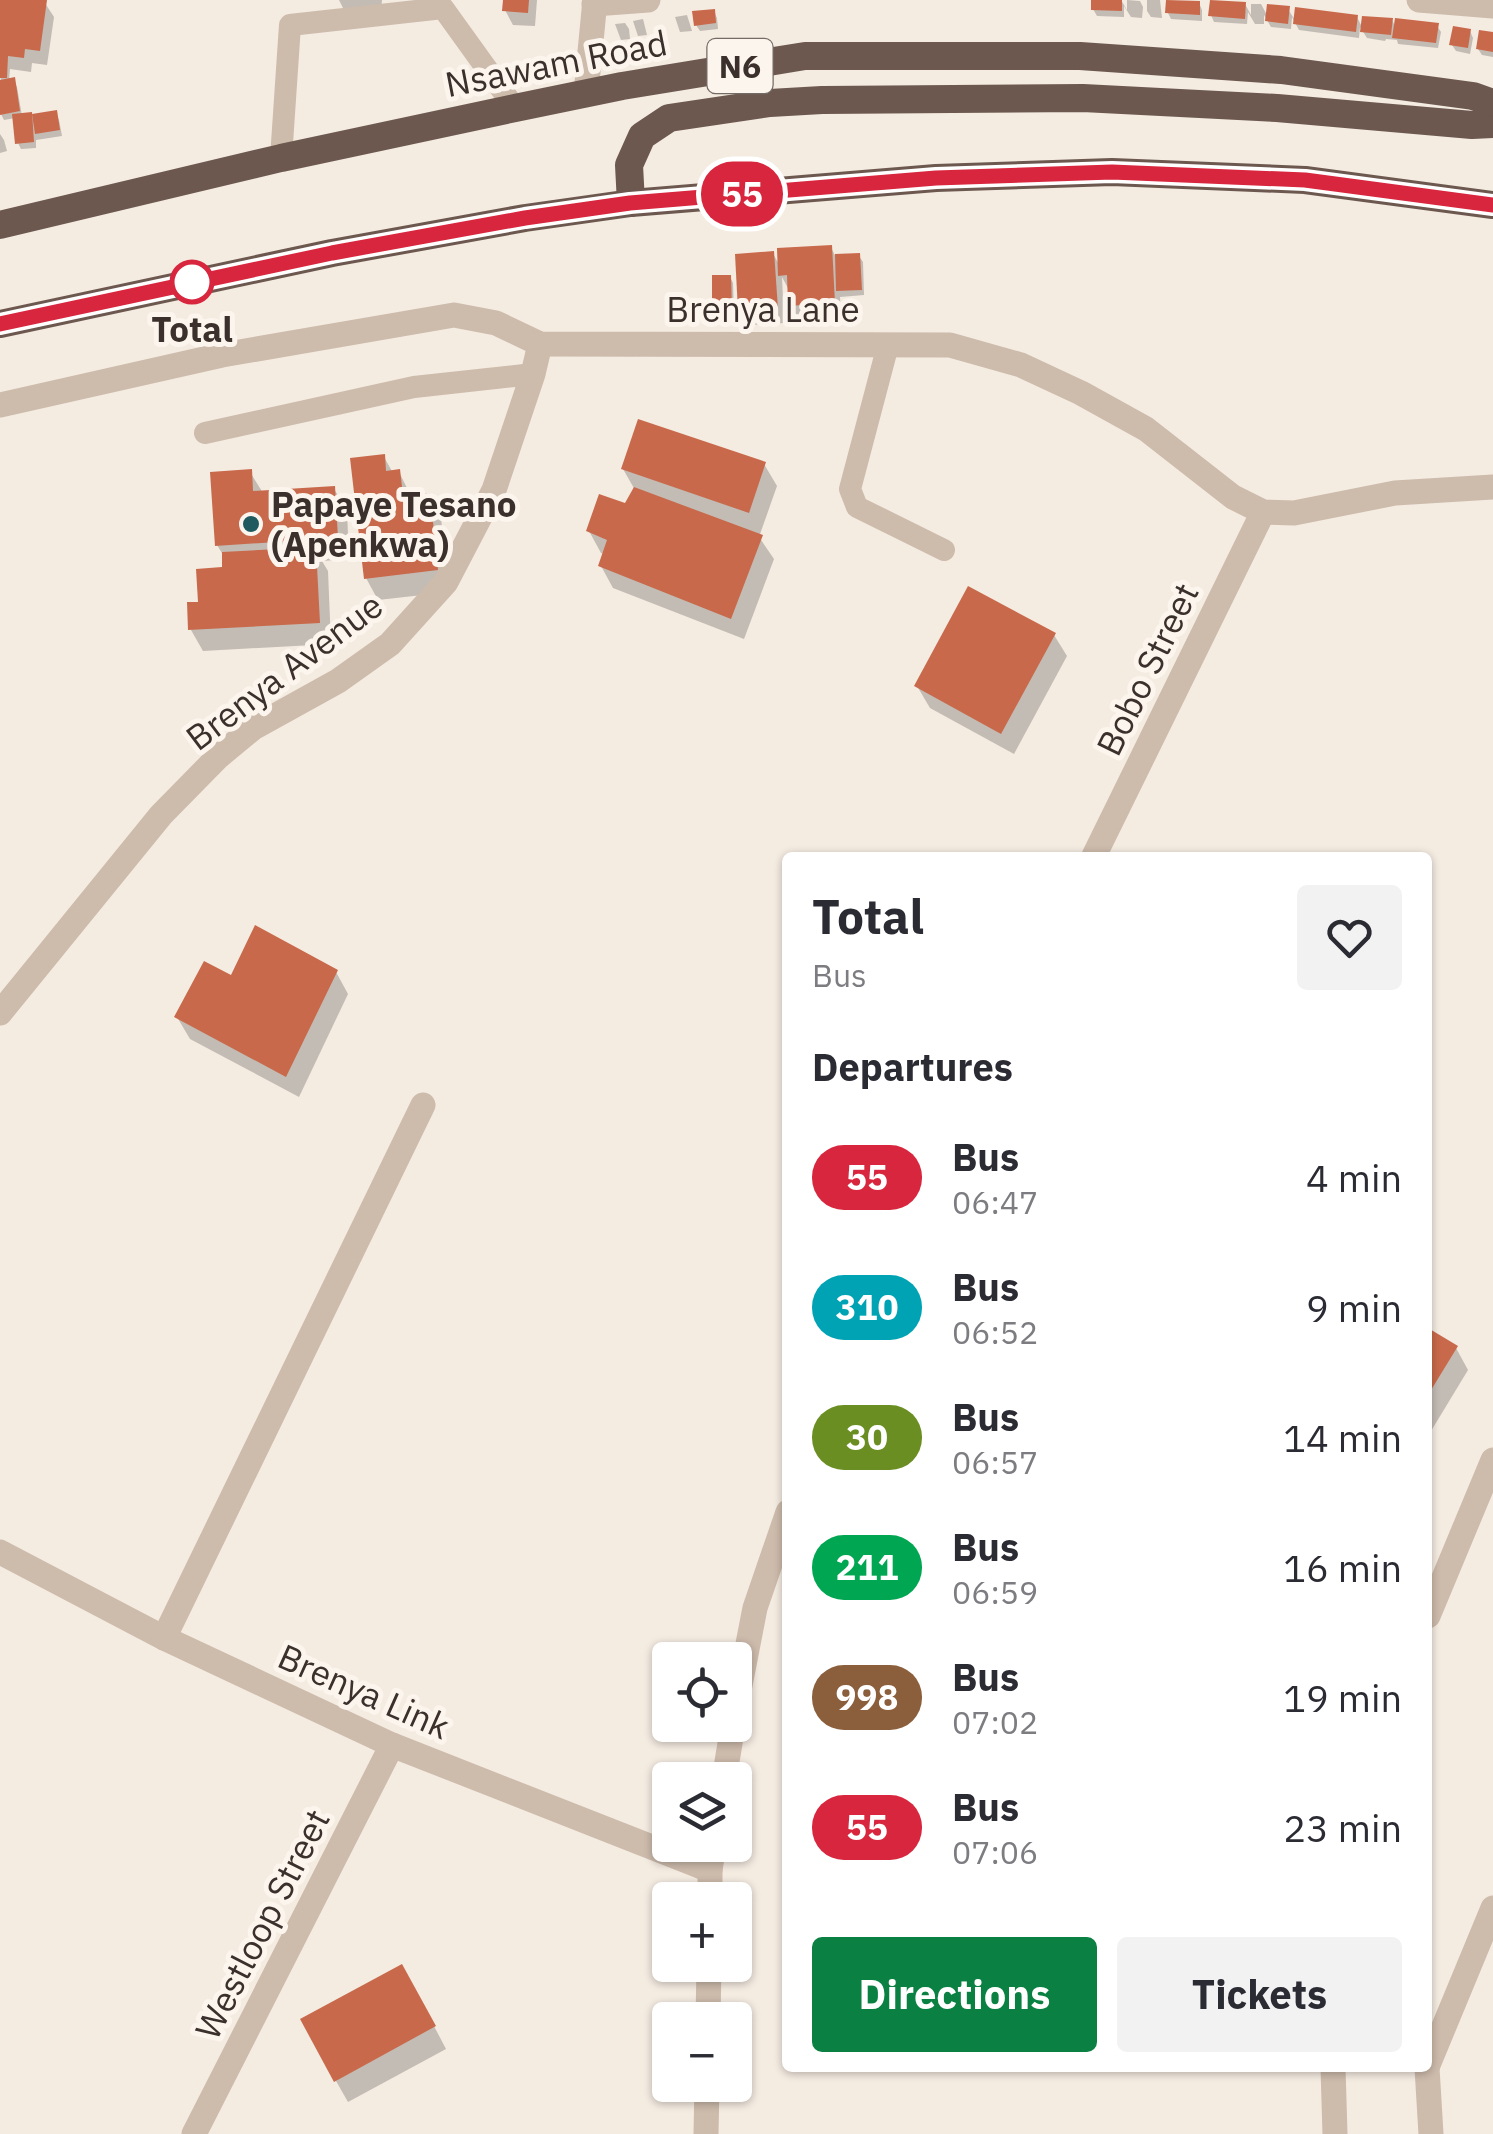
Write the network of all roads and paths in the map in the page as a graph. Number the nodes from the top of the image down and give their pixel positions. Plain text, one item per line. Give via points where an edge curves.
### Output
1 (296, 0) edge
2 (648, 0) edge
3 (1419, 0) edge
4 (594, 2) edge
5 (442, 4) edge
6 (1493, 6) edge
7 (290, 24) junction
8 (586, 93) junction
9 (1493, 104) edge
10 (515, 108) junction
11 (1493, 124) edge
12 (281, 158) junction
13 (630, 203) junction
14 (1493, 206) edge
15 (0, 225) edge
16 (0, 324) edge
17 (540, 344) junction
18 (888, 345) junction
19 (532, 374) junction
20 (0, 405) edge
21 (205, 432) dead end
22 (1493, 487) edge
23 (1263, 512) junction
24 (944, 550) dead end
25 (1096, 852) edge
26 (0, 1013) edge
27 (424, 1105) dead end
28 (1493, 1460) edge
29 (782, 1529) edge
30 (0, 1552) edge
31 (1432, 1606) edge
32 (164, 1638) junction
33 (748, 1642) edge
34 (392, 1745) junction
35 (652, 1837) edge
36 (1493, 1908) edge
37 (1432, 2054) edge
38 (1334, 2072) edge
39 (1427, 2072) edge
40 (707, 2102) edge
41 (194, 2134) edge
42 (706, 2134) edge
43 (1334, 2134) edge
44 (1430, 2134) edge

1 - 7 lane
2 - 4 street
3 - 6 street
4 - 8 street
5 - 7 lane
5 - 10 lane
7 - 12 lane
8 - 9 highway, Nsawam Road / N6 via 805,56 1080,56 1281,70
8 - 10 highway, Nsawam Road / N6
10 - 12 highway, Nsawam Road / N6
11 - 13 highway via 1082,98 770,103 669,118 642,136 629,165
12 - 15 highway, Nsawam Road / N6
13 - 14 highway via 936,178 1112,172 1305,180
13 - 16 highway via 332,253
17 - 18 street, Brenya Lane
17 - 19 street, Brenya Avenue
17 - 20 street, Brenya Lane via 496,322 454,315
18 - 23 street, Brenya Lane via 950,345 1021,365 1146,429 1233,497
18 - 24 lane via 850,489 857,507
19 - 21 lane via 414,387
19 - 26 street, Brenya Avenue via 494,490 446,582 390,644 252,728 218,757 161,815
22 - 23 street
23 - 25 street, Bobo Street
27 - 32 street
28 - 31 street
29 - 33 street
30 - 32 street, Brenya Link
32 - 34 street, Brenya Link
34 - 35 street, Brenya Link
34 - 41 street, Westloop Street
36 - 37 street
38 - 43 street
39 - 44 street
40 - 42 street

